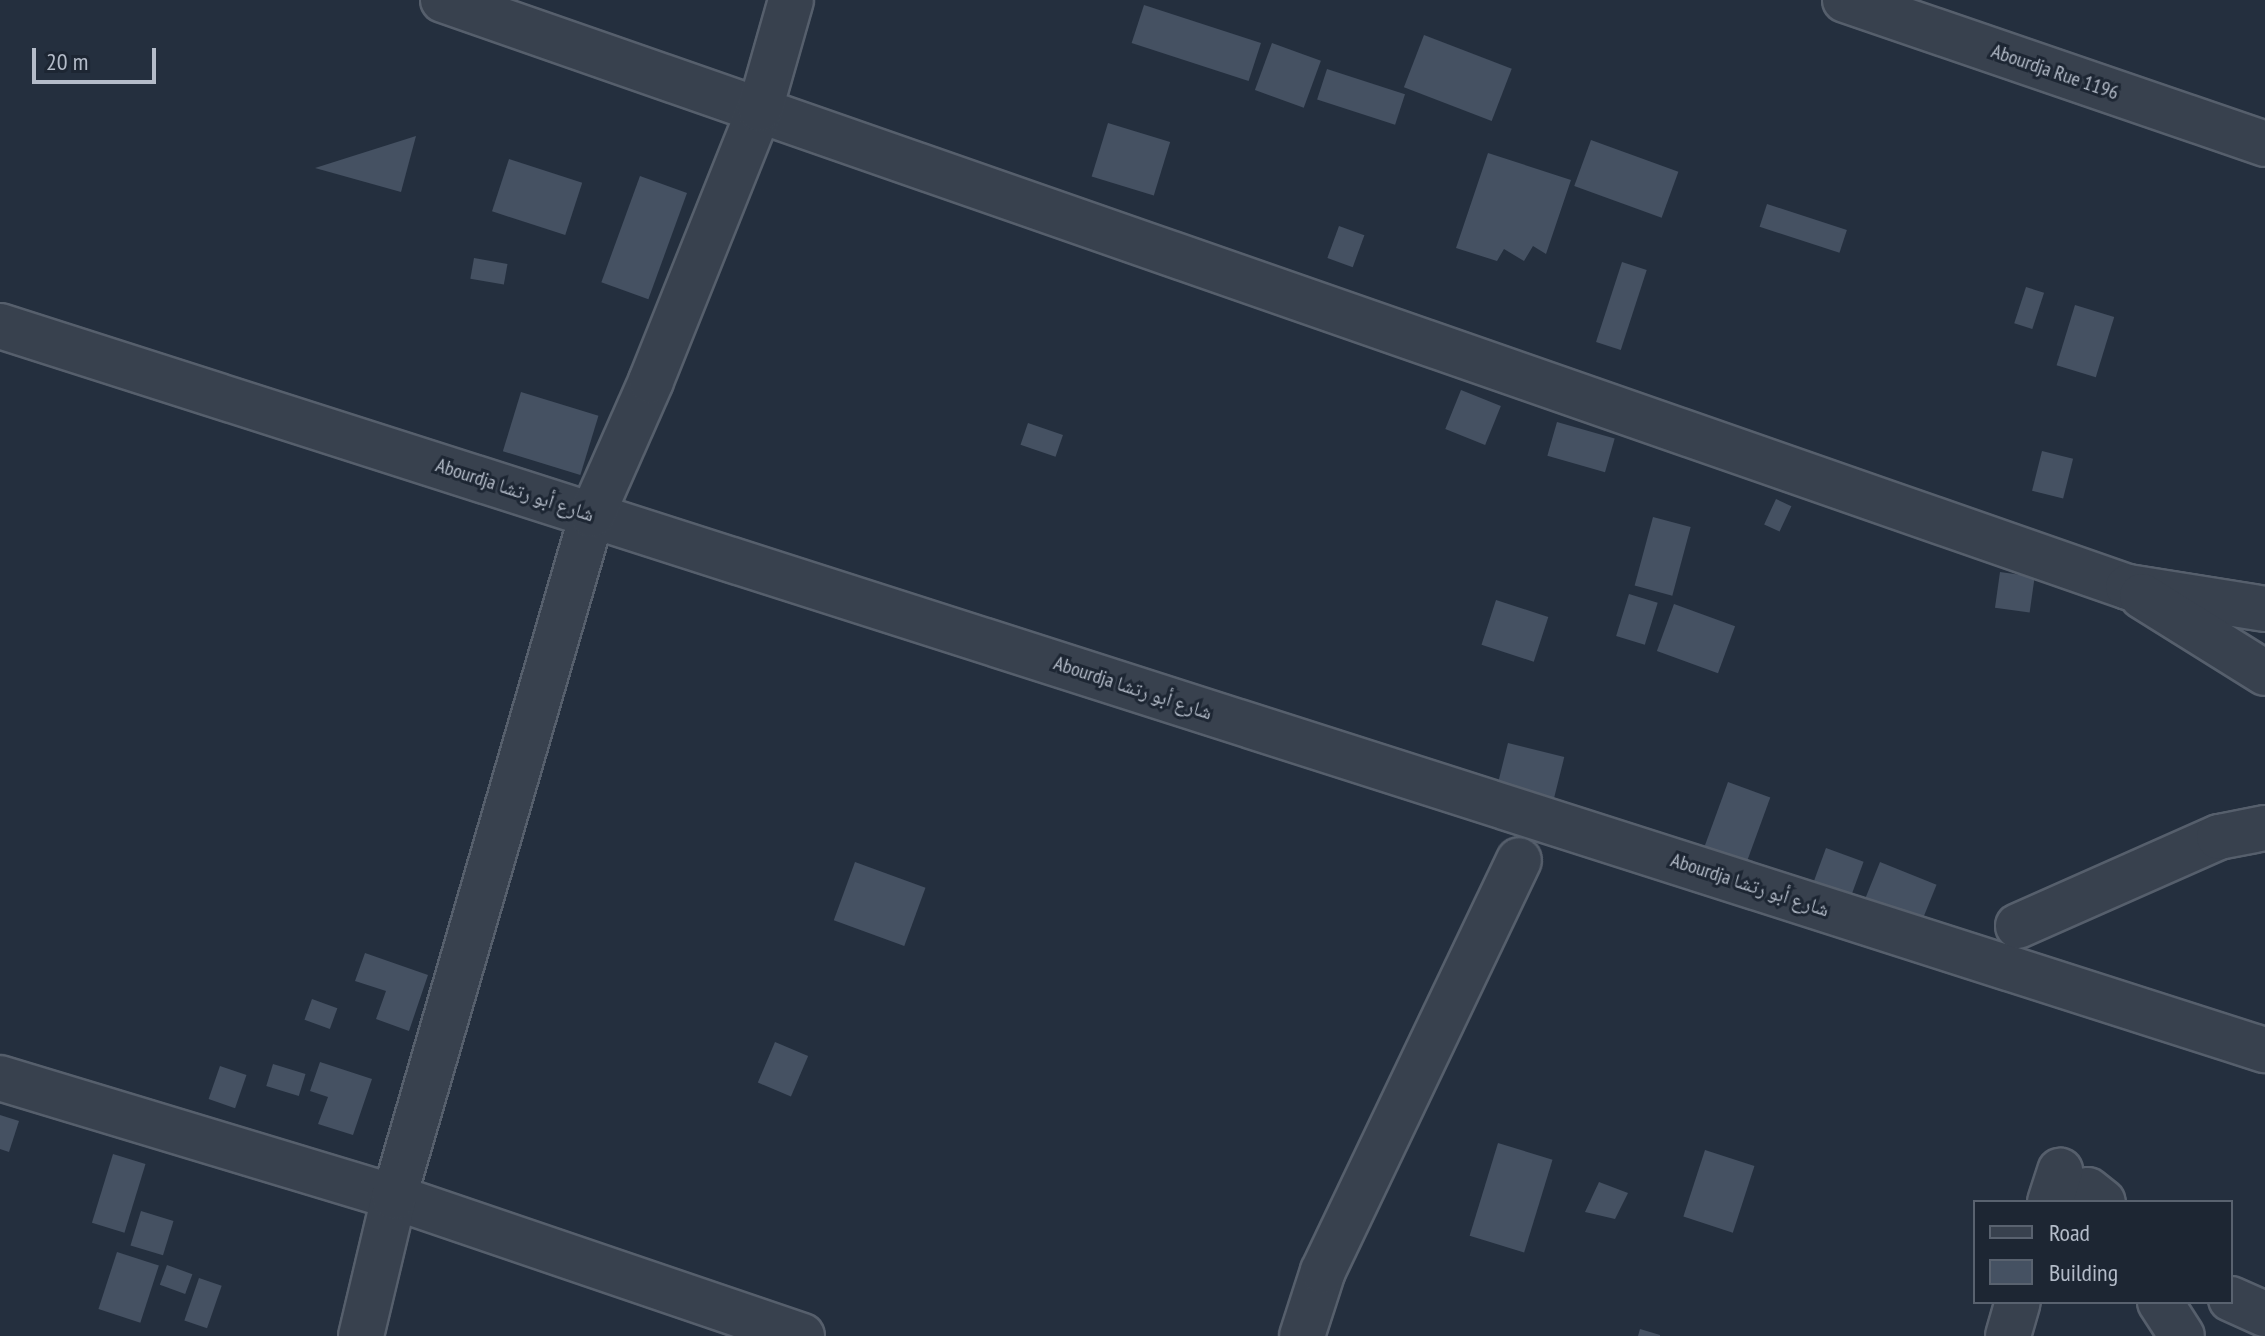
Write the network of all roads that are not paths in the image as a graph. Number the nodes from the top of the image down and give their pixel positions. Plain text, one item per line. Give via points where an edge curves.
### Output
1 (443, 0) edge
2 (791, 0) edge
3 (1845, 0) edge
4 (760, 109) junction
5 (2265, 144) edge
6 (0, 326) edge
7 (592, 515) junction
8 (2128, 587) junction
9 (2265, 609) edge
10 (2265, 673) edge
11 (2265, 828) edge
12 (1519, 860) dead end
13 (2018, 926) dead end
14 (2265, 1050) edge
15 (0, 1078) edge
16 (394, 1197) junction
17 (2095, 1200) edge
18 (2100, 1200) edge
19 (2233, 1300) edge
20 (2017, 1304) edge
21 (2161, 1304) edge
22 (2265, 1314) edge
23 (361, 1336) edge
24 (802, 1336) edge
25 (1302, 1336) edge
26 (2008, 1336) edge
27 (2182, 1336) edge

1 - 4 street
2 - 4 street
3 - 5 street, Abourdja Rue 1196
4 - 7 street
4 - 8 street
6 - 7 street, Abourdja شارع أبو رتشا
7 - 14 street, Abourdja شارع أبو رتشا
7 - 16 street
8 - 9 street
8 - 10 street
11 - 13 street via 2219,837
12 - 25 street via 1323,1271
15 - 16 street
16 - 23 street
16 - 24 street
17 - 18 street via 2088,1190
19 - 22 street
20 - 26 street
21 - 27 street

